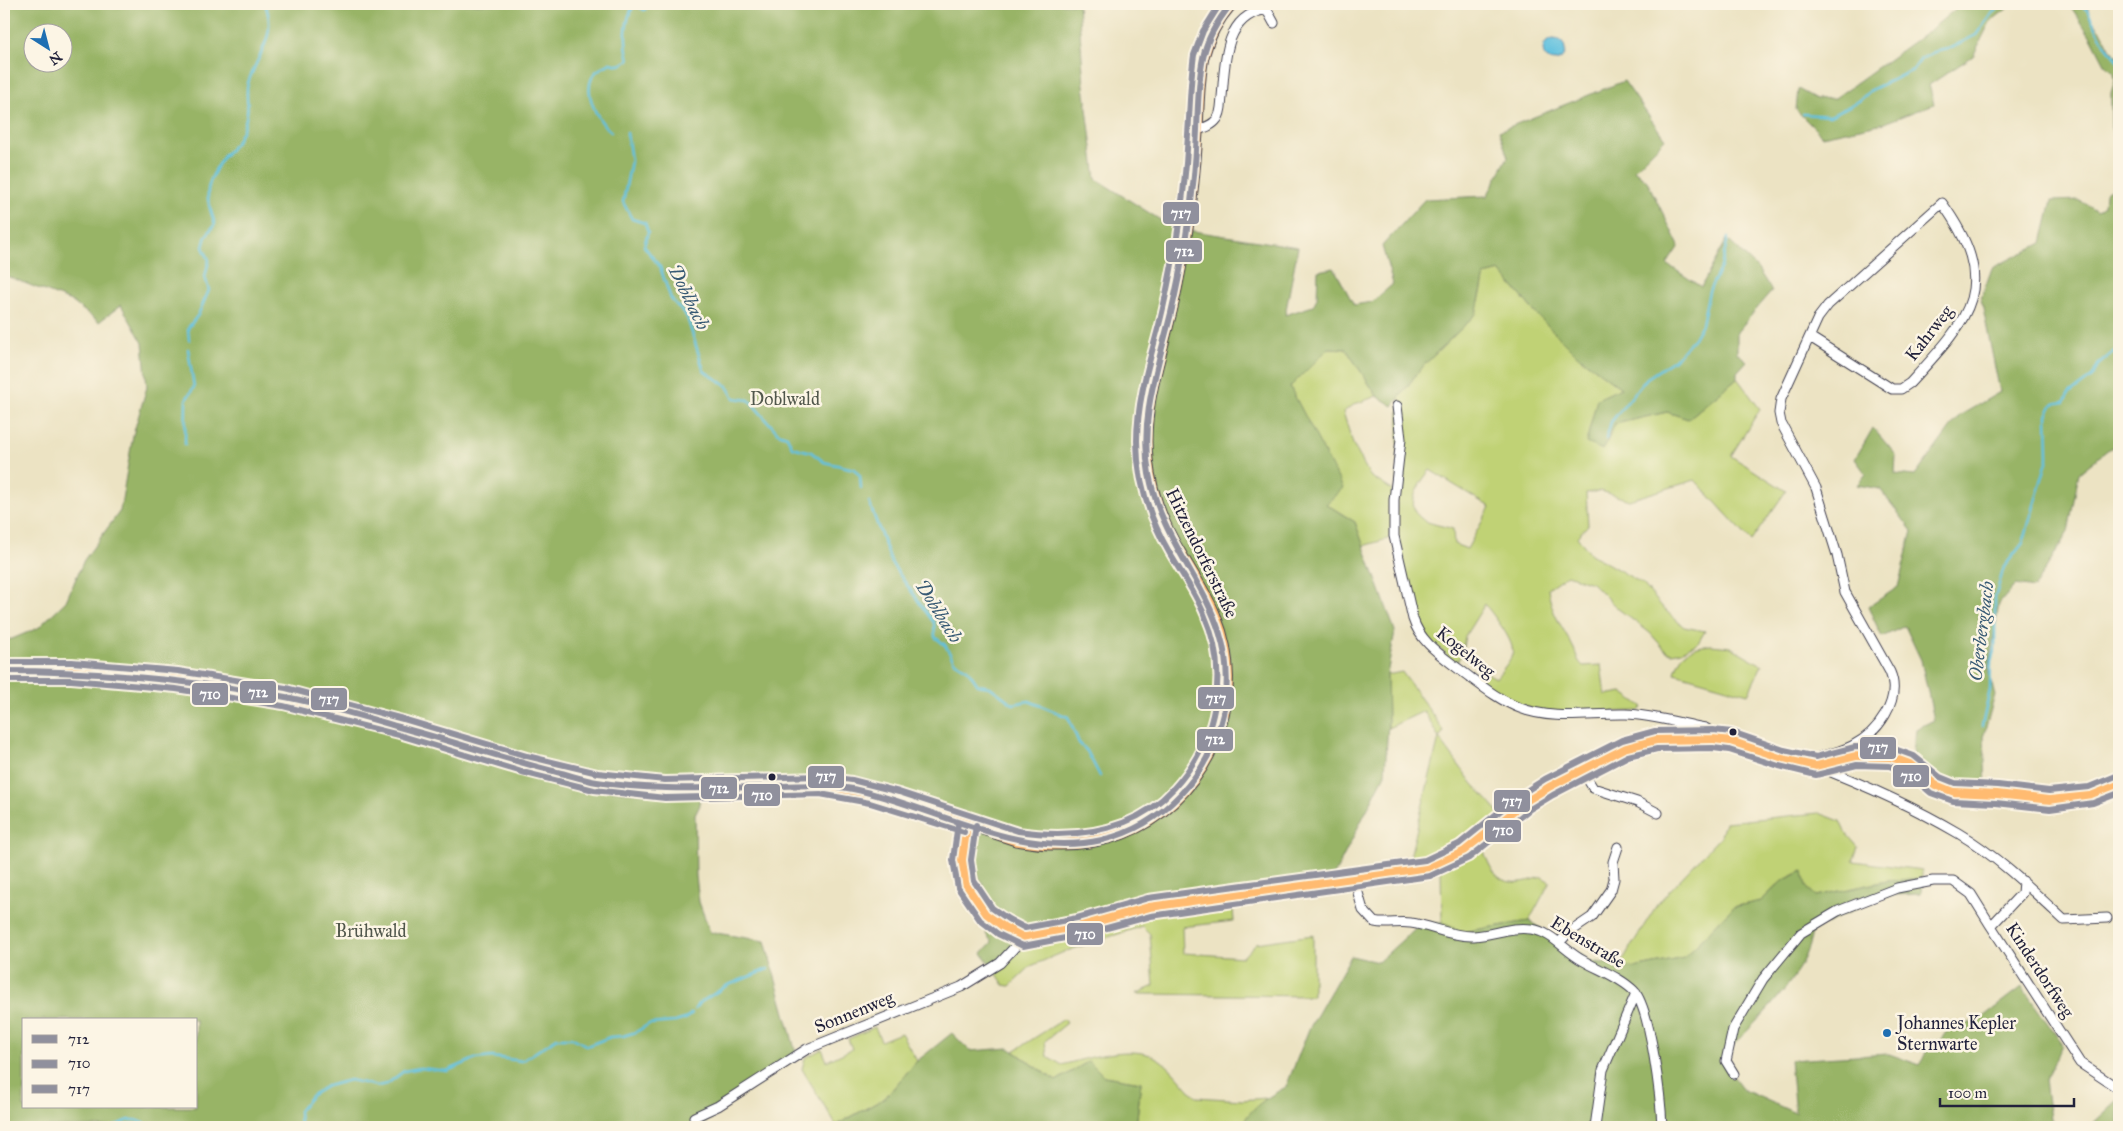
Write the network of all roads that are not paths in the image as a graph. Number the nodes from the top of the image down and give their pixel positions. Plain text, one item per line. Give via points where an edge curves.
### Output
1 (1231, 4) edge
2 (1274, 23) dead end
3 (1197, 130) junction
4 (1810, 337) junction
5 (1397, 406) dead end
6 (4, 671) edge
7 (1713, 739) junction
8 (1816, 766) junction
9 (1582, 770) junction
10 (2119, 784) edge
11 (1658, 813) dead end
12 (967, 824) junction
13 (1618, 847) dead end
14 (1354, 879) junction
15 (2022, 881) junction
16 (2107, 918) dead end
17 (1991, 926) junction
18 (1024, 938) junction
19 (1559, 943) junction
20 (1636, 993) junction
21 (1734, 1074) dead end
22 (2119, 1089) edge
23 (694, 1117) dead end
24 (1594, 1127) edge
25 (1662, 1127) edge

1 - 3 main road, Hitzendorferstraße via 1213,29 1205,50
2 - 3 street via 1268,12 1263,10 1248,17 1236,29 1227,46 1220,114 1211,125
3 - 12 main road, Hitzendorferstraße via 1187,227 1150,396 1146,437 1148,471 1154,497 1210,605 1222,639 1228,685 1220,729 1203,766 1181,794 1157,816 1121,835 1090,843 1049,845 1016,840
4 - 4 street, Kahrweg via 1892,389 1901,389 1910,383 1959,326 1973,296 1973,274 1967,248 1942,203 1828,305
4 - 8 street, Kahrweg via 1781,399 1781,423 1816,488 1845,592 1890,672 1894,686 1888,708 1872,731 1854,745 1819,757
5 - 7 street, Kogelweg via 1401,439 1394,500 1394,536 1413,619 1427,643 1490,692 1519,708 1556,716 1643,716 1705,728
6 - 12 main road, Hitzendorferstraße via 71,671 177,680 285,697 596,782 665,789 821,785 896,800
7 - 8 main road via 1731,741
7 - 9 main road via 1670,738 1645,742 1625,748
8 - 10 main road via 1856,756 1891,757 1910,764 1935,785 1948,791 2048,800 2091,795
8 - 15 street via 1925,814 1959,834
9 - 11 street via 1593,788 1637,802
9 - 14 main road via 1525,802 1478,842 1454,857 1427,868
12 - 18 main road via 962,860 966,884 986,914
13 - 19 street via 1613,862 1611,890 1592,917
14 - 18 main road via 1149,908
14 - 19 street, Ebenstraße via 1363,910 1374,922 1409,923 1474,936 1511,928 1530,929 1542,932
15 - 16 street via 2064,920
15 - 17 street, Kinderdorfweg via 2022,893
17 - 21 street via 1971,894 1953,881 1897,888 1838,911 1801,933 1763,979 1733,1028 1726,1061
17 - 22 street, Kinderdorfweg via 2080,1063
18 - 23 street, Sonnenweg via 1000,963 961,987 807,1049 732,1098
19 - 20 street, Ebenstraße
20 - 24 street via 1603,1070
20 - 25 street via 1647,1022 1661,1098

